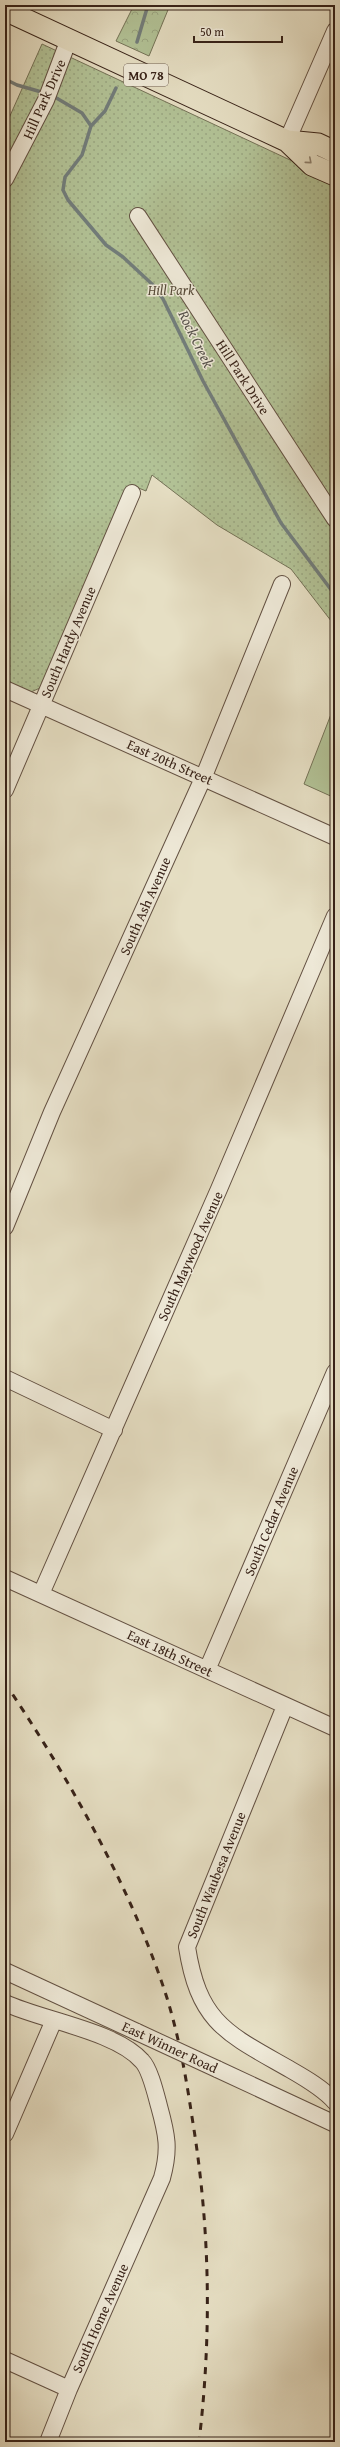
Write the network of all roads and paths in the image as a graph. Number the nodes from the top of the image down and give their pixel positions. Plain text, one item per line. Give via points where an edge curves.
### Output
1 (5, 10) edge
2 (335, 31) edge
3 (69, 39) junction
4 (287, 141) junction
5 (335, 152) edge
6 (335, 175) edge
7 (5, 179) edge
8 (138, 216) dead end
9 (132, 493) dead end
10 (335, 519) edge
11 (282, 584) dead end
12 (5, 689) edge
13 (41, 706) junction
14 (204, 776) junction
15 (5, 790) edge
16 (335, 837) edge
17 (335, 916) edge
18 (5, 1227) edge
19 (335, 1372) edge
20 (5, 1378) edge
21 (114, 1430) junction
22 (5, 1578) edge
23 (41, 1594) junction
24 (207, 1670) junction
25 (285, 1706) junction
26 (335, 1728) edge
27 (5, 1971) edge
28 (5, 2003) edge
29 (54, 2020) junction
30 (335, 2102) edge
31 (335, 2124) edge
32 (5, 2134) edge
33 (5, 2360) edge
34 (69, 2389) junction
35 (48, 2442) edge

1 - 3 main road, MO 78
2 - 4 street
3 - 4 main road, MO 78
3 - 7 street, Hill Park Drive via 48,95
4 - 5 main road, MO 78 via 318,144
4 -> 6 main road, MO 78 via 312,165
8 - 10 street, Hill Park Drive
9 - 13 street, South Hardy Avenue
11 - 14 street, South Ash Avenue
12 - 13 street, East 20th Street
13 - 14 street, East 20th Street
13 - 15 street, South Hardy Avenue
14 - 16 street, East 20th Street
14 - 18 street, South Ash Avenue via 52,1112
17 - 21 street, South Maywood Avenue
19 - 24 street, South Cedar Avenue
20 - 21 street
21 - 23 street, South Maywood Avenue
22 - 23 street, East 18th Street
23 - 24 street, East 18th Street
24 - 25 street, East 18th Street
25 - 26 street, East 18th Street
25 - 30 street, South Waubesa Avenue via 187,1946 191,1975 211,2016 230,2034 298,2074
27 - 31 street, East Winner Road, bridge
28 - 29 street, South Home Avenue
29 - 32 street
29 - 34 street, South Home Avenue via 103,2037 143,2061 166,2130 168,2156 154,2195
33 - 34 street
34 - 35 street, South Home Avenue

